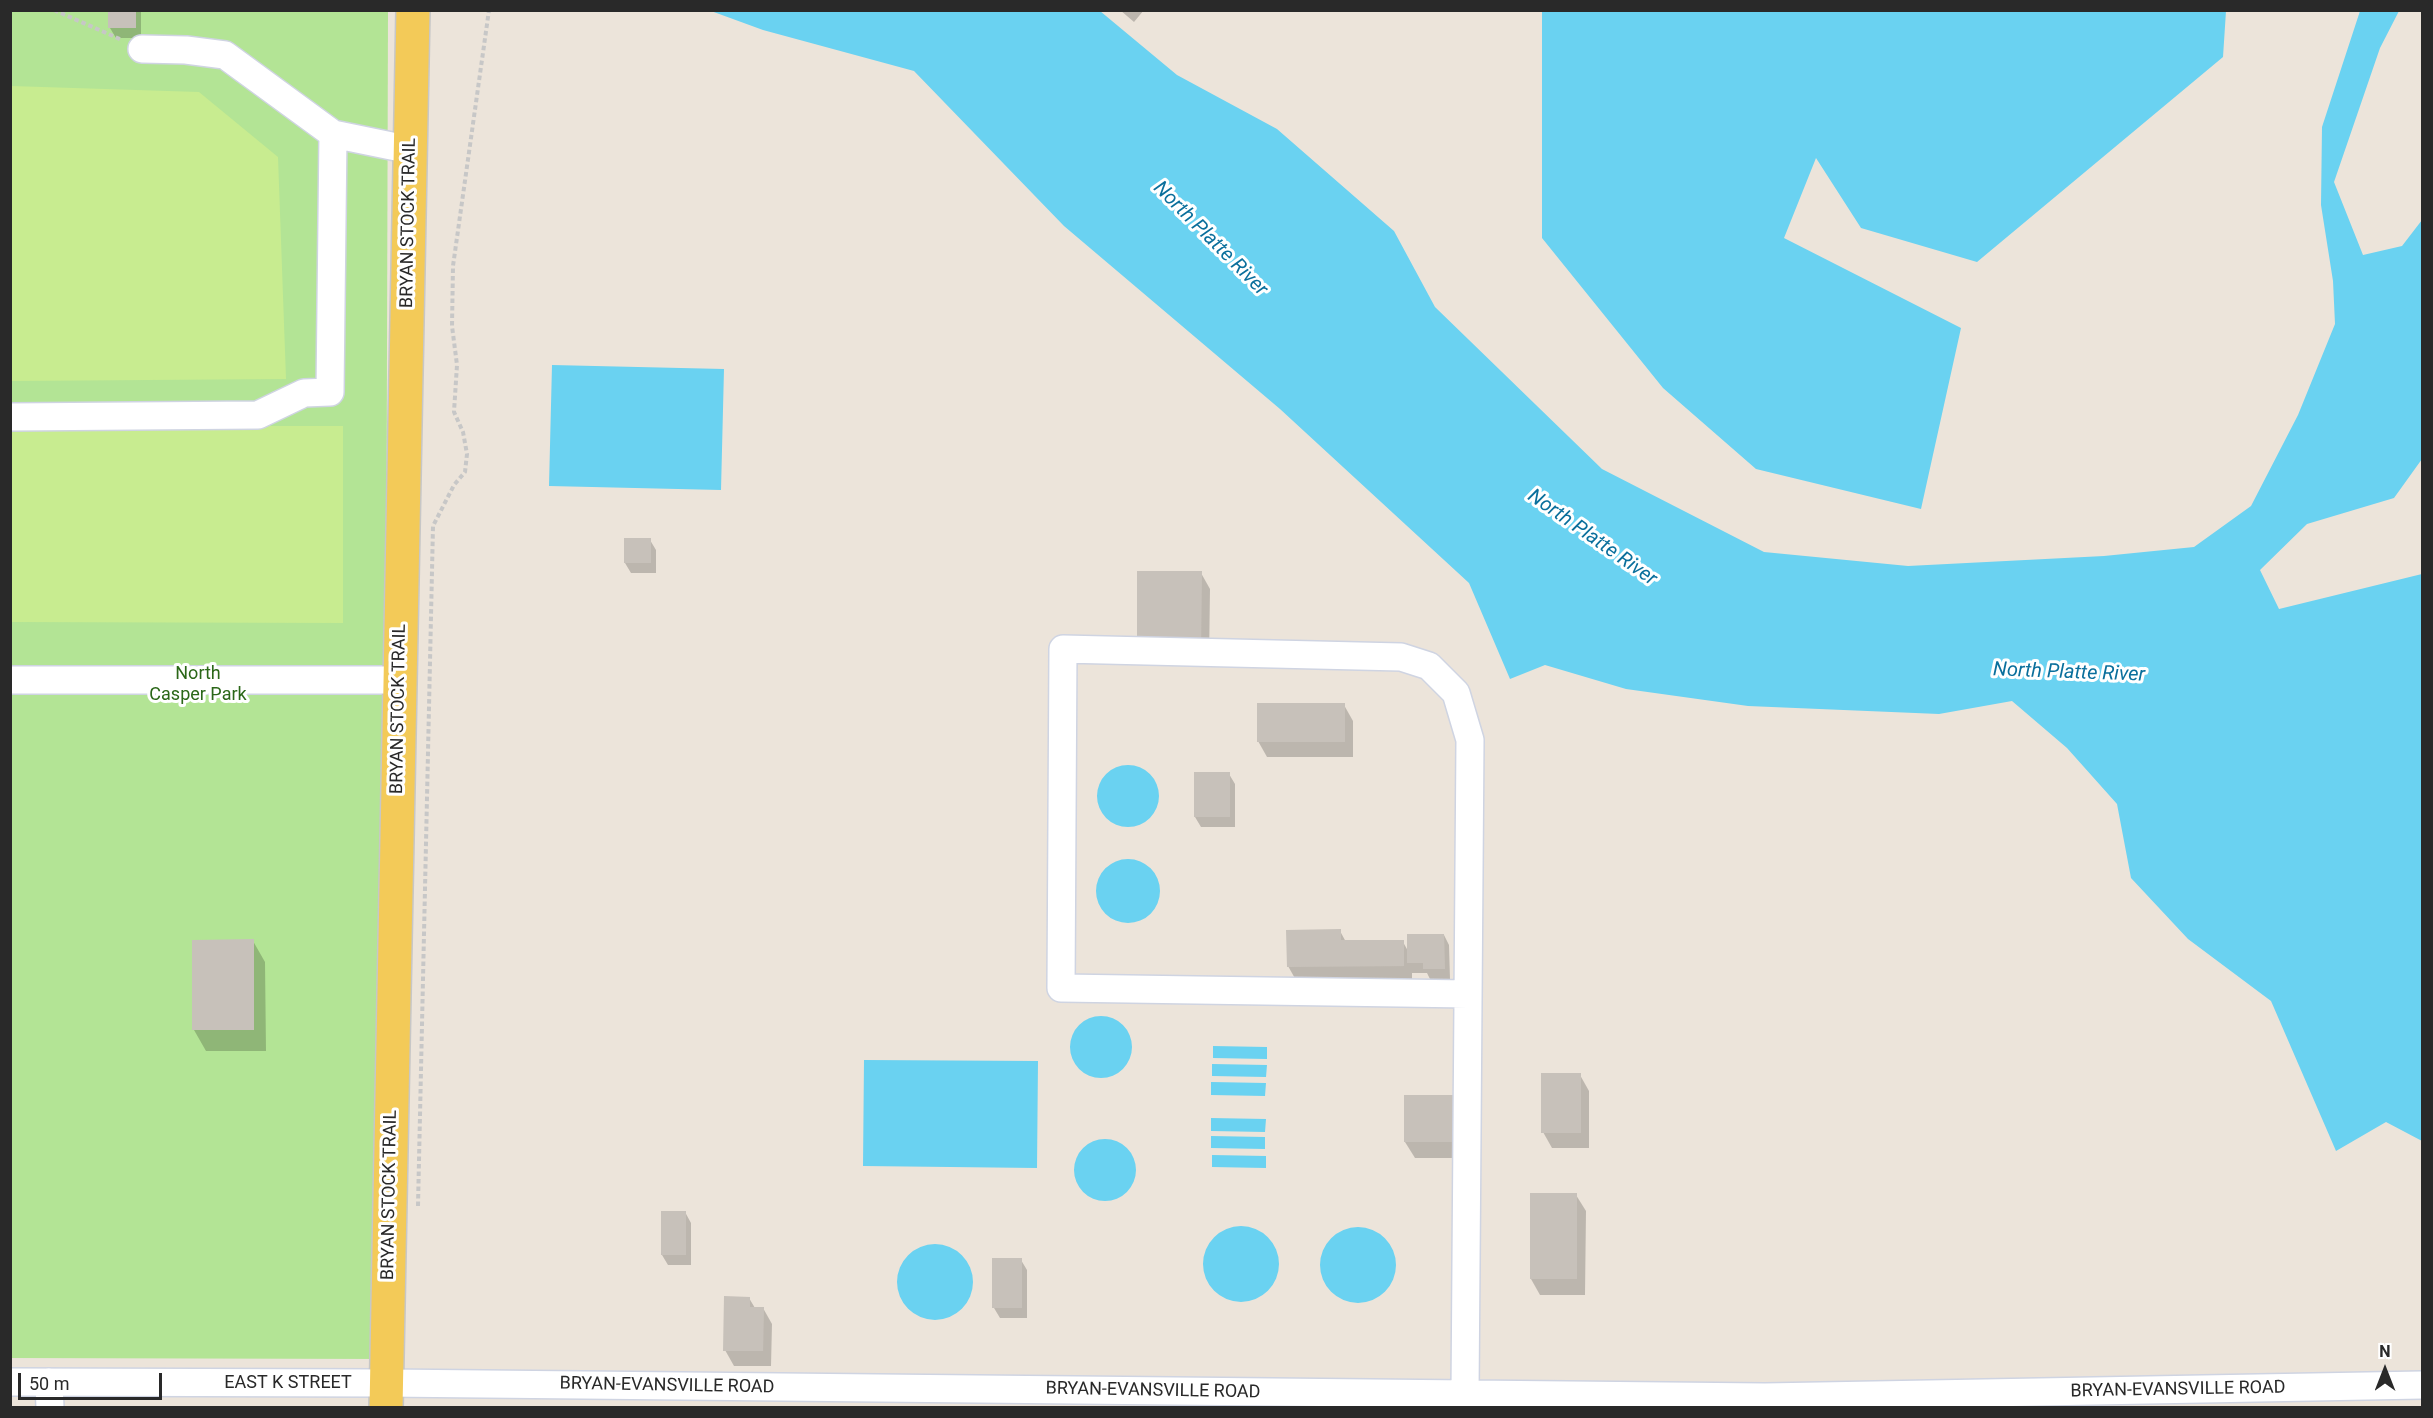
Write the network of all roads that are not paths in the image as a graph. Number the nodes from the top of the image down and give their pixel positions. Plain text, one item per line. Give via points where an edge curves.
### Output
1 (413, 10) edge
2 (142, 49) road end
3 (333, 134) junction
4 (411, 150) junction
5 (10, 417) edge
6 (10, 680) edge
7 (399, 681) junction
8 (1468, 994) junction
9 (10, 1382) edge
10 (2422, 1385) edge
11 (1465, 1394) junction
12 (50, 1395) edge
13 (386, 1395) edge
14 (862, 1398) edge
15 (1039, 1399) edge
16 (1258, 1400) edge
17 (1765, 1402) edge

1 - 4 main road, BRYAN STOCK TRAIL
2 - 3 street via 225,56
3 - 4 street
3 - 5 street via 330,392 304,393 258,415
4 - 7 main road, BRYAN STOCK TRAIL
6 - 7 street
7 - 13 main road, BRYAN STOCK TRAIL
8 - 8 street via 1470,740 1456,693 1429,666 1401,657 1063,649 1061,988
8 - 11 street
9 - 12 street, EAST K STREET
10 - 17 street, BRYAN-EVANSVILLE ROAD
11 - 16 street, BRYAN-EVANSVILLE ROAD
11 - 17 street, BRYAN-EVANSVILLE ROAD
12 - 13 street, EAST K STREET
13 - 14 street, BRYAN-EVANSVILLE ROAD
14 - 15 street, BRYAN-EVANSVILLE ROAD
15 - 16 street, BRYAN-EVANSVILLE ROAD

